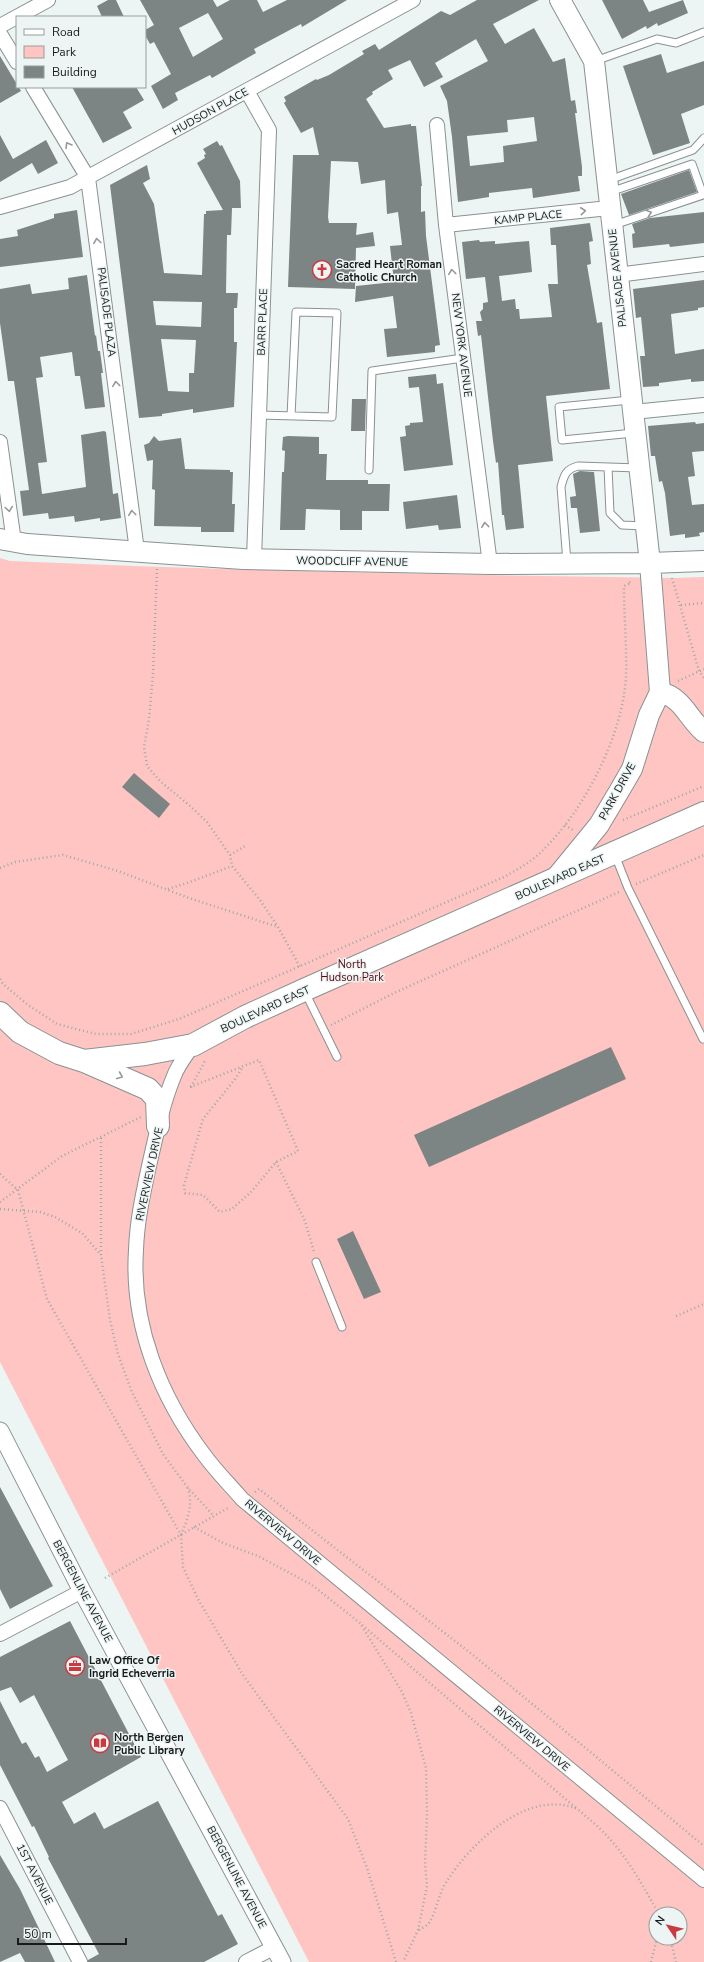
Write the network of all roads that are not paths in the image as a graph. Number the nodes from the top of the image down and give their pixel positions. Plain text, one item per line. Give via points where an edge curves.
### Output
1 (48, 0) edge
2 (413, 0) edge
3 (560, 0) edge
4 (18, 16) edge
5 (16, 17) edge
6 (0, 26) edge
7 (704, 32) edge
8 (0, 34) edge
9 (16, 60) edge
10 (594, 61) junction
11 (33, 88) edge
12 (246, 91) junction
13 (437, 125) dead end
14 (704, 138) edge
15 (88, 178) junction
16 (701, 178) edge
17 (609, 202) junction
18 (0, 207) edge
19 (446, 225) junction
20 (704, 264) edge
21 (617, 275) junction
22 (463, 358) junction
23 (704, 405) edge
24 (632, 406) junction
25 (259, 415) junction
26 (291, 416) junction
27 (635, 433) junction
28 (0, 442) edge
29 (608, 467) junction
30 (639, 468) junction
31 (369, 470) dead end
32 (646, 527) junction
33 (7, 540) edge
34 (137, 552) junction
35 (254, 559) junction
36 (704, 561) edge
37 (650, 563) junction
38 (490, 564) junction
39 (567, 564) junction
40 (660, 692) junction
41 (704, 732) edge
42 (704, 813) edge
43 (614, 853) junction
44 (554, 880) junction
45 (304, 990) junction
46 (0, 1013) edge
47 (703, 1038) edge
48 (199, 1053) junction
49 (337, 1057) dead end
50 (84, 1062) junction
51 (151, 1121) junction
52 (316, 1262) road end
53 (342, 1327) dead end
54 (0, 1431) edge
55 (82, 1591) junction
56 (0, 1634) edge
57 (0, 1808) edge
58 (704, 1880) edge
59 (279, 1955) edge
60 (80, 1962) edge
61 (246, 1962) edge

1 - 4 street
2 - 12 street, HUDSON PLACE
3 - 10 main road, PALISADE AVENUE
5 - 6 street
7 - 10 lane via 676,44 657,38
8 - 9 street
10 - 17 main road, PALISADE AVENUE
15 -> 11 street, PALISADE PLAZA
12 - 15 street, HUDSON PLACE
12 - 25 street, BARR PLACE via 269,130
13 - 19 street, NEW YORK AVENUE
14 - 17 lane via 693,150
15 - 18 street, HUDSON PLACE via 70,187
34 -> 15 street, PALISADE PLAZA
16 - 17 lane via 692,164
17 -> 16 lane via 703,195
19 -> 17 street, KAMP PLACE
17 - 21 main road, PALISADE AVENUE
22 -> 19 street, NEW YORK AVENUE
20 - 21 street
21 - 24 main road, PALISADE AVENUE
22 - 31 lane via 372,371
38 -> 22 street, NEW YORK AVENUE
23 - 24 street
24 - 27 main road, PALISADE AVENUE
24 - 27 lane via 559,407 562,440
25 - 26 lane
25 - 35 street, BARR PLACE
26 - 26 lane via 296,312 337,314 332,417
27 - 30 main road, PALISADE AVENUE
28 -> 33 street
29 - 30 lane
29 - 32 lane via 610,513 622,525
29 - 39 lane via 578,466 569,468 564,476 561,487
30 - 32 main road, PALISADE AVENUE
32 - 37 main road, PALISADE AVENUE
33 - 34 main road, WOODCLIFF AVENUE
34 - 35 main road, WOODCLIFF AVENUE
35 - 38 main road, WOODCLIFF AVENUE
36 - 37 main road, WOODCLIFF AVENUE
37 - 39 main road, WOODCLIFF AVENUE
37 - 40 main road, PARK DRIVE
38 - 39 main road, WOODCLIFF AVENUE
40 - 41 main road via 672,695
40 - 44 main road, PARK DRIVE via 649,715 632,769 599,825
42 - 43 main road, BOULEVARD EAST
43 - 44 main road, BOULEVARD EAST
43 - 47 lane via 628,888
44 - 45 main road, BOULEVARD EAST
45 - 48 main road, BOULEVARD EAST via 245,1017
45 - 49 lane
46 - 50 main road, BOULEVARD EAST via 20,1032 59,1053
48 - 50 main road, BOULEVARD EAST via 145,1054
48 - 51 street, RIVERVIEW DRIVE via 174,1075
50 -> 51 main road via 148,1089 157,1099
51 - 58 street, RIVERVIEW DRIVE via 136,1251 143,1331 159,1380 205,1456 242,1499
52 - 53 lane
54 - 55 street, BERGENLINE AVENUE
55 - 56 street
55 - 59 street, BERGENLINE AVENUE
57 - 60 street, 1ST AVENUE
59 - 61 street

